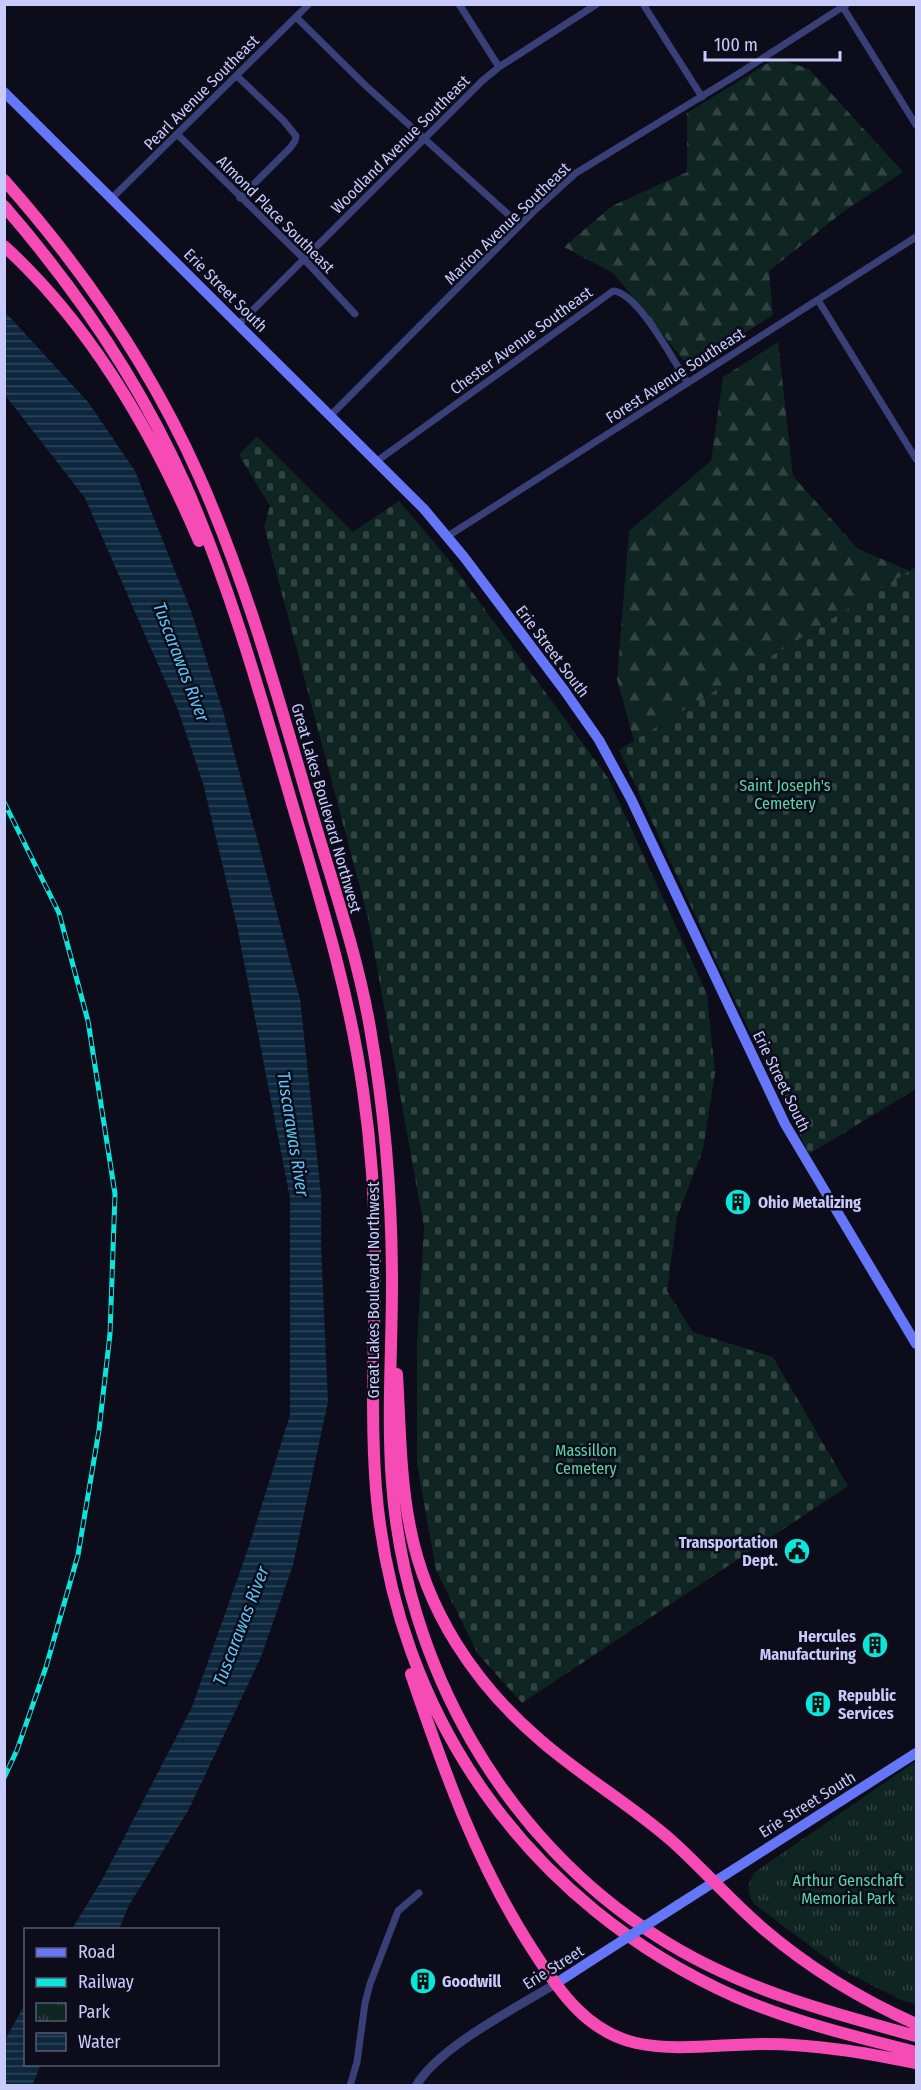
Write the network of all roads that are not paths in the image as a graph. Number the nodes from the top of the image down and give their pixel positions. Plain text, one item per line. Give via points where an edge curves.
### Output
1 (295, 4) edge
2 (309, 4) edge
3 (459, 4) edge
4 (597, 4) edge
5 (644, 4) edge
6 (844, 6) edge
7 (299, 14) junction
8 (499, 67) junction
9 (237, 75) junction
10 (4, 92) edge
11 (702, 97) junction
12 (916, 125) edge
13 (177, 134) junction
14 (425, 139) junction
15 (4, 180) edge
16 (112, 198) junction
17 (240, 198) junction
18 (4, 206) edge
19 (520, 225) junction
20 (916, 237) edge
21 (4, 246) edge
22 (304, 259) junction
23 (818, 300) junction
24 (355, 314) dead end
25 (239, 324) junction
26 (688, 383) junction
27 (331, 416) junction
28 (916, 459) edge
29 (377, 461) junction
30 (448, 536) junction
31 (226, 589) junction
32 (391, 1325) junction
33 (916, 1344) edge
34 (374, 1426) junction
35 (916, 1753) edge
36 (714, 1882) junction
37 (419, 1893) dead end
38 (555, 1984) junction
39 (916, 2024) edge
40 (916, 2036) edge
41 (916, 2052) edge
42 (916, 2063) edge
43 (350, 2085) edge
44 (416, 2085) edge

1 - 7 street
2 - 7 street, Pearl Avenue Southeast
3 - 8 street
4 - 8 street, Woodland Avenue Southeast
5 - 11 street
6 - 11 street, Marion Avenue Southeast
6 - 12 street
7 - 9 street, Pearl Avenue Southeast
7 - 14 street via 366,86
8 - 14 street, Woodland Avenue Southeast
9 - 13 street, Pearl Avenue Southeast
9 - 17 street via 296,136 290,148
10 - 16 main road, Erie Street South
11 - 19 street, Marion Avenue Southeast via 576,173
13 - 16 street, Pearl Avenue Southeast
13 - 17 street, Almond Place Southeast
14 - 19 street
14 - 22 street, Woodland Avenue Southeast
15 - 32 highway, Great Lakes Boulevard Northwest via 78,269 151,382 200,478 247,598 353,954 370,1026 387,1143
16 - 25 main road, Erie Street South
17 - 22 street, Almond Place Southeast
18 - 31 highway, Great Lakes Boulevard Northwest via 74,294 135,388 177,469
19 - 27 street, Marion Avenue Southeast
20 - 23 street, Forest Avenue Southeast
21 - 31 highway via 52,294 109,370 144,427
22 - 24 street, Almond Place Southeast
22 - 25 street, Woodland Avenue Southeast
23 - 26 street, Forest Avenue Southeast
23 - 28 street
25 - 27 main road, Erie Street South
26 - 29 street, Chester Avenue Southeast via 645,315 624,295 613,291
26 - 30 street, Forest Avenue Southeast
27 - 29 main road, Erie Street South
29 - 30 main road, Erie Street South
30 - 33 main road, Erie Street South via 608,755 785,1124
31 - 34 highway, Great Lakes Boulevard Northwest via 328,925 355,1043 374,1205
32 - 36 highway via 410,1527 424,1579 447,1628 480,1679 521,1724 634,1809
32 - 40 highway, Great Lakes Boulevard Northwest via 392,1484 409,1592 435,1668 455,1711 481,1758 516,1808 589,1885 656,1937 782,1997
34 - 38 highway via 369,1483 373,1530 383,1584 402,1649 467,1827 505,1904
34 - 41 highway, Great Lakes Boulevard Northwest via 380,1530 401,1627 441,1722 471,1774 516,1833 573,1892 614,1927 681,1970 769,2010
35 - 36 main road, Erie Street South
36 - 38 main road, Erie Street, bridge
36 - 39 highway via 805,1962
37 - 43 street via 398,1911 370,1984
38 - 42 highway via 595,2025 638,2044 793,2045
38 - 44 street, Erie Street via 454,2048 431,2066

